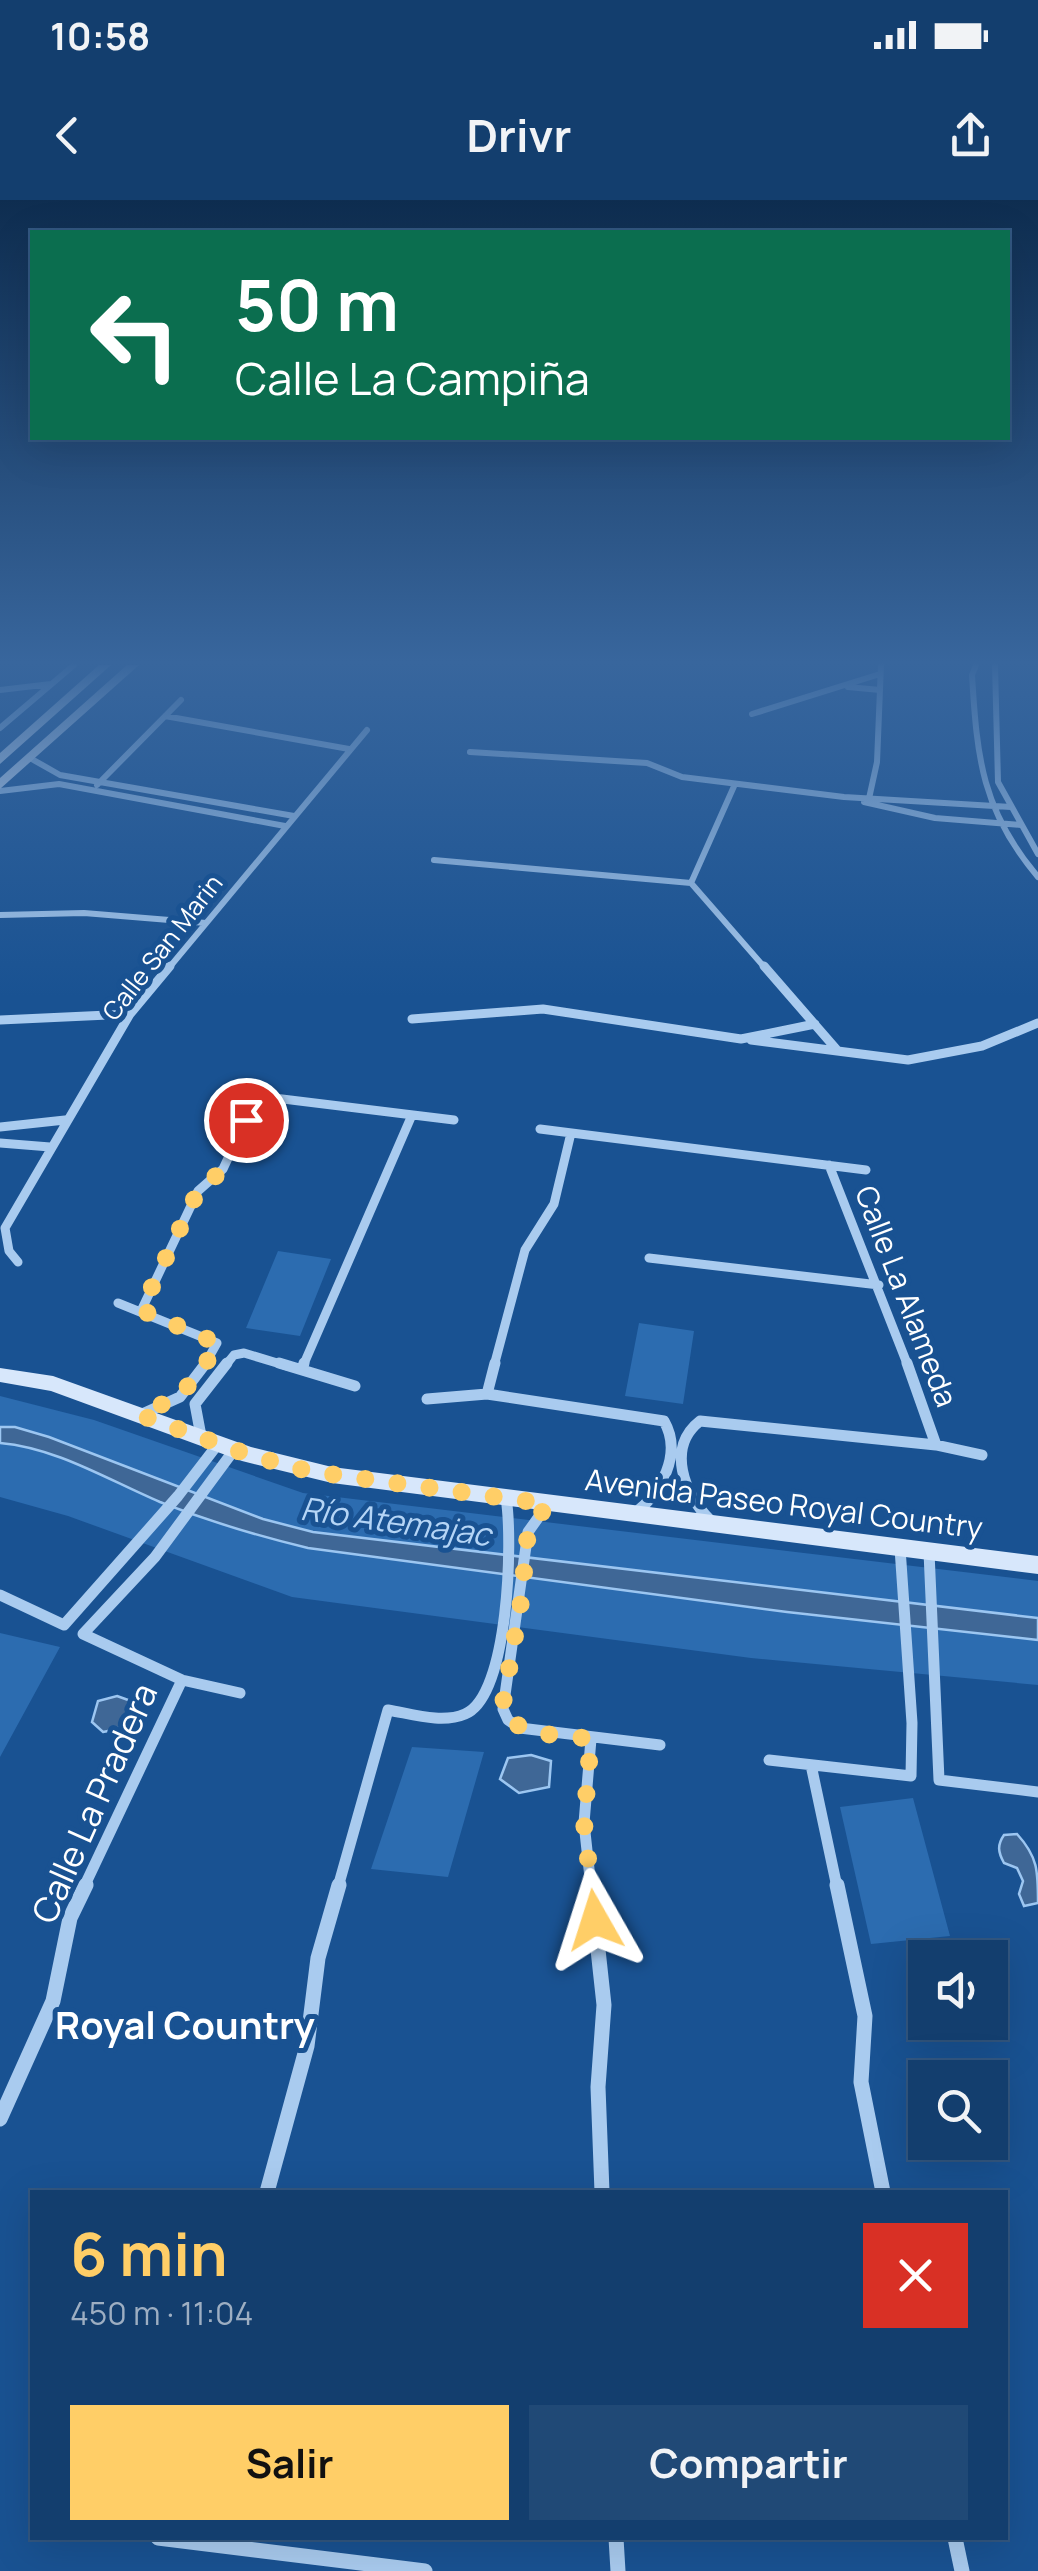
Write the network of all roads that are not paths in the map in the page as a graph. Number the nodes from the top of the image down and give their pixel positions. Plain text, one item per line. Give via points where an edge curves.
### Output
1 (46, 776) edge
2 (75, 776) edge
3 (106, 776) edge
4 (327, 776) edge
5 (679, 776) edge
6 (874, 776) edge
7 (980, 776) edge
8 (998, 776) edge
9 (100, 782) junction
10 (735, 784) junction
11 (33, 786) junction
12 (0, 788) edge
13 (92, 790) junction
14 (868, 801) junction
15 (990, 807) junction
16 (1011, 807) junction
17 (294, 816) junction
18 (1021, 825) junction
19 (286, 826) junction
20 (1000, 826) junction
21 (1038, 854) edge
22 (434, 860) dead end
23 (1038, 877) edge
24 (691, 883) junction
25 (0, 915) edge
26 (206, 923) junction
27 (130, 1014) junction
28 (412, 1019) dead end
29 (0, 1020) edge
30 (1038, 1023) edge
31 (815, 1024) junction
32 (741, 1038) junction
33 (837, 1050) junction
34 (226, 1092) dead end
35 (258, 1096) junction
36 (412, 1115) junction
37 (65, 1120) junction
38 (454, 1120) dead end
39 (20, 1127) junction
40 (0, 1128) edge
41 (540, 1128) dead end
42 (571, 1133) junction
43 (14, 1142) junction
44 (0, 1143) edge
45 (50, 1147) junction
46 (829, 1165) junction
47 (866, 1170) dead end
48 (649, 1258) dead end
49 (18, 1262) dead end
50 (879, 1285) junction
51 (118, 1303) dead end
52 (141, 1310) junction
53 (304, 1368) junction
54 (0, 1374) edge
55 (354, 1386) dead end
56 (487, 1394) junction
57 (427, 1399) dead end
58 (140, 1415) junction
59 (218, 1443) junction
60 (936, 1445) junction
61 (982, 1455) dead end
62 (506, 1498) junction
63 (548, 1504) junction
64 (632, 1515) junction
65 (719, 1527) junction
66 (900, 1548) junction
67 (929, 1552) junction
68 (1038, 1565) edge
69 (0, 1595) edge
70 (514, 1602) junction
71 (182, 1680) junction
72 (240, 1693) dead end
73 (591, 1739) junction
74 (660, 1744) dead end
75 (769, 1760) dead end
76 (811, 1765) junction
77 (1038, 1792) edge
78 (0, 2119) edge
79 (268, 2190) edge
80 (602, 2190) edge
81 (883, 2190) edge
82 (182, 2540) edge
83 (616, 2540) edge
84 (955, 2540) edge
85 (426, 2571) edge
86 (618, 2571) edge
87 (962, 2571) edge

1 - 11 street
2 - 9 street
3 - 9 street
4 - 17 street, Calle San Marin
5 - 10 street
6 - 14 street
7 - 15 street
8 - 16 street
9 - 13 street
9 - 17 street
10 - 14 street
10 - 24 street
11 - 12 street
11 - 13 street
13 - 19 street
14 - 15 street
14 - 20 street
15 - 16 street
15 - 20 street
16 - 18 street
17 - 19 street, Calle San Marin
18 - 20 street
18 - 21 street
19 - 26 street, Calle San Marin
20 - 23 street
22 - 24 street
24 - 31 street
25 - 26 street via 84,913
26 - 27 street, Calle San Marin
27 - 29 street
27 - 37 street, Calle San Marin
28 - 32 street via 543,1010
30 - 33 street via 982,1046 908,1060
31 - 32 street
31 - 33 street
32 - 33 street
34 - 35 street
35 - 36 street
35 - 52 street via 224,1169 198,1191
36 - 38 street
36 - 53 street
37 - 39 street
37 - 45 street, Calle San Marin
39 - 40 street
39 - 43 street
41 - 42 street, Calle La Alameda
42 - 46 street, Calle La Alameda
42 - 56 street via 554,1204 526,1250
43 - 44 street
43 - 45 street
45 - 49 street, Calle San Marin via 6,1228 9,1252
46 - 47 street, Calle La Alameda
46 - 50 street, Calle La Alameda
48 - 50 street
50 - 60 street, Calle La Alameda
51 - 52 street
52 - 58 street via 218,1347 181,1395
53 - 55 street
53 - 59 street via 244,1352 228,1358 195,1404
54 - 58 street, Avenida Paseo Royal Country via 53,1384
56 - 57 street
56 - 64 street via 664,1420 671,1436 664,1482
58 - 59 street, Avenida Paseo Royal Country
59 - 62 street, Avenida Paseo Royal Country via 332,1475
59 - 69 street via 64,1625
59 - 71 street, Calle La Pradera via 217,1470 155,1558 83,1634
60 - 61 street, Calle La Alameda
60 - 65 street, Calle La Alameda via 700,1421 686,1436 681,1475 692,1502
62 - 63 street, Avenida Paseo Royal Country
62 - 70 street
63 - 64 street, Avenida Paseo Royal Country
63 - 70 street via 528,1532
64 - 65 street, Avenida Paseo Royal Country
65 - 66 street, Avenida Paseo Royal Country
66 - 67 street, Avenida Paseo Royal Country
66 - 76 street via 911,1776
67 - 68 street, Avenida Paseo Royal Country
67 - 77 street via 928,1650 940,1780
70 - 73 street via 502,1709 508,1720 520,1728
70 - 79 street via 482,1703 470,1714 388,1710 318,1958 307,2046
71 - 72 street, Calle La Pradera
71 - 78 street, Calle La Pradera via 70,1918 53,2001
73 - 74 street
73 - 80 street via 584,1823 604,2005 598,2087
75 - 76 street
76 - 81 street via 865,2016 862,2094
82 - 85 street
83 - 86 street
84 - 87 street

